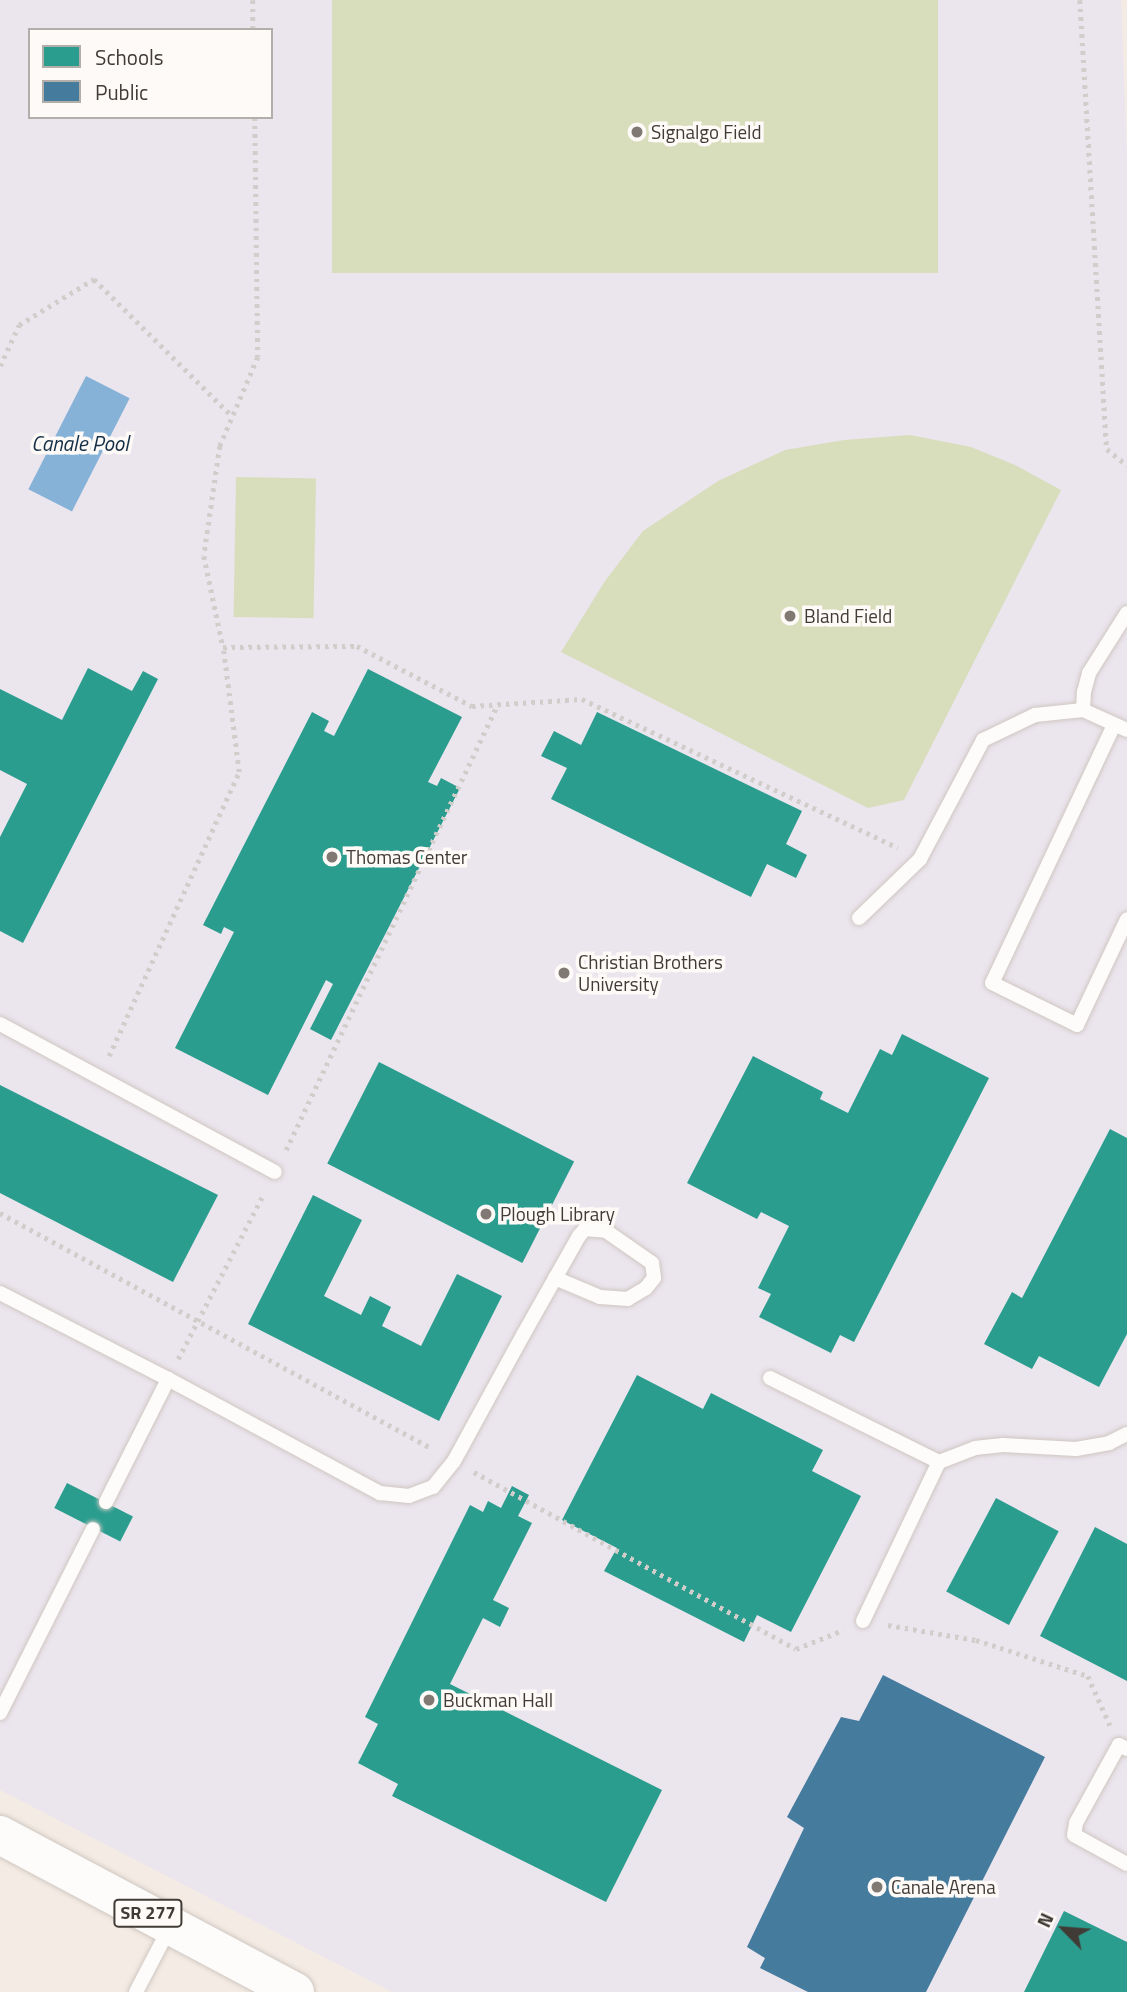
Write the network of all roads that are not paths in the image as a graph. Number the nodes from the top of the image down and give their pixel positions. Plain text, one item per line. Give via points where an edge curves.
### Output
1 (1126, 619) edge
2 (1083, 710) junction
3 (1121, 727) edge
4 (859, 918) dead end
5 (1127, 919) edge
6 (0, 1024) edge
7 (275, 1172) road end
8 (555, 1279) junction
9 (0, 1293) edge
10 (770, 1378) dead end
11 (168, 1379) junction
12 (1127, 1434) edge
13 (939, 1462) junction
14 (106, 1502) dead end
15 (93, 1529) dead end
16 (863, 1621) road end
17 (0, 1713) edge
18 (1123, 1747) edge
19 (0, 1835) edge
20 (1127, 1864) edge
21 (170, 1926) junction
22 (136, 1992) edge
23 (295, 1992) edge

1 - 2 lane via 1089,673
2 - 3 lane
2 - 4 lane via 1035,715 983,740 920,859
3 - 5 lane via 992,983 1077,1025
6 - 7 lane
8 - 8 lane via 579,1236 592,1227 606,1231 652,1263 654,1278 628,1299 600,1297
8 - 11 lane via 454,1461 433,1487 409,1496 380,1493
9 - 11 lane
10 - 13 lane
11 - 14 lane
12 - 13 lane via 1109,1443 1076,1449 975,1448
13 - 16 lane
15 - 17 lane
18 - 20 lane via 1076,1823 1074,1835
19 - 21 main road, SR 277
21 - 22 lane
21 - 23 main road, SR 277

